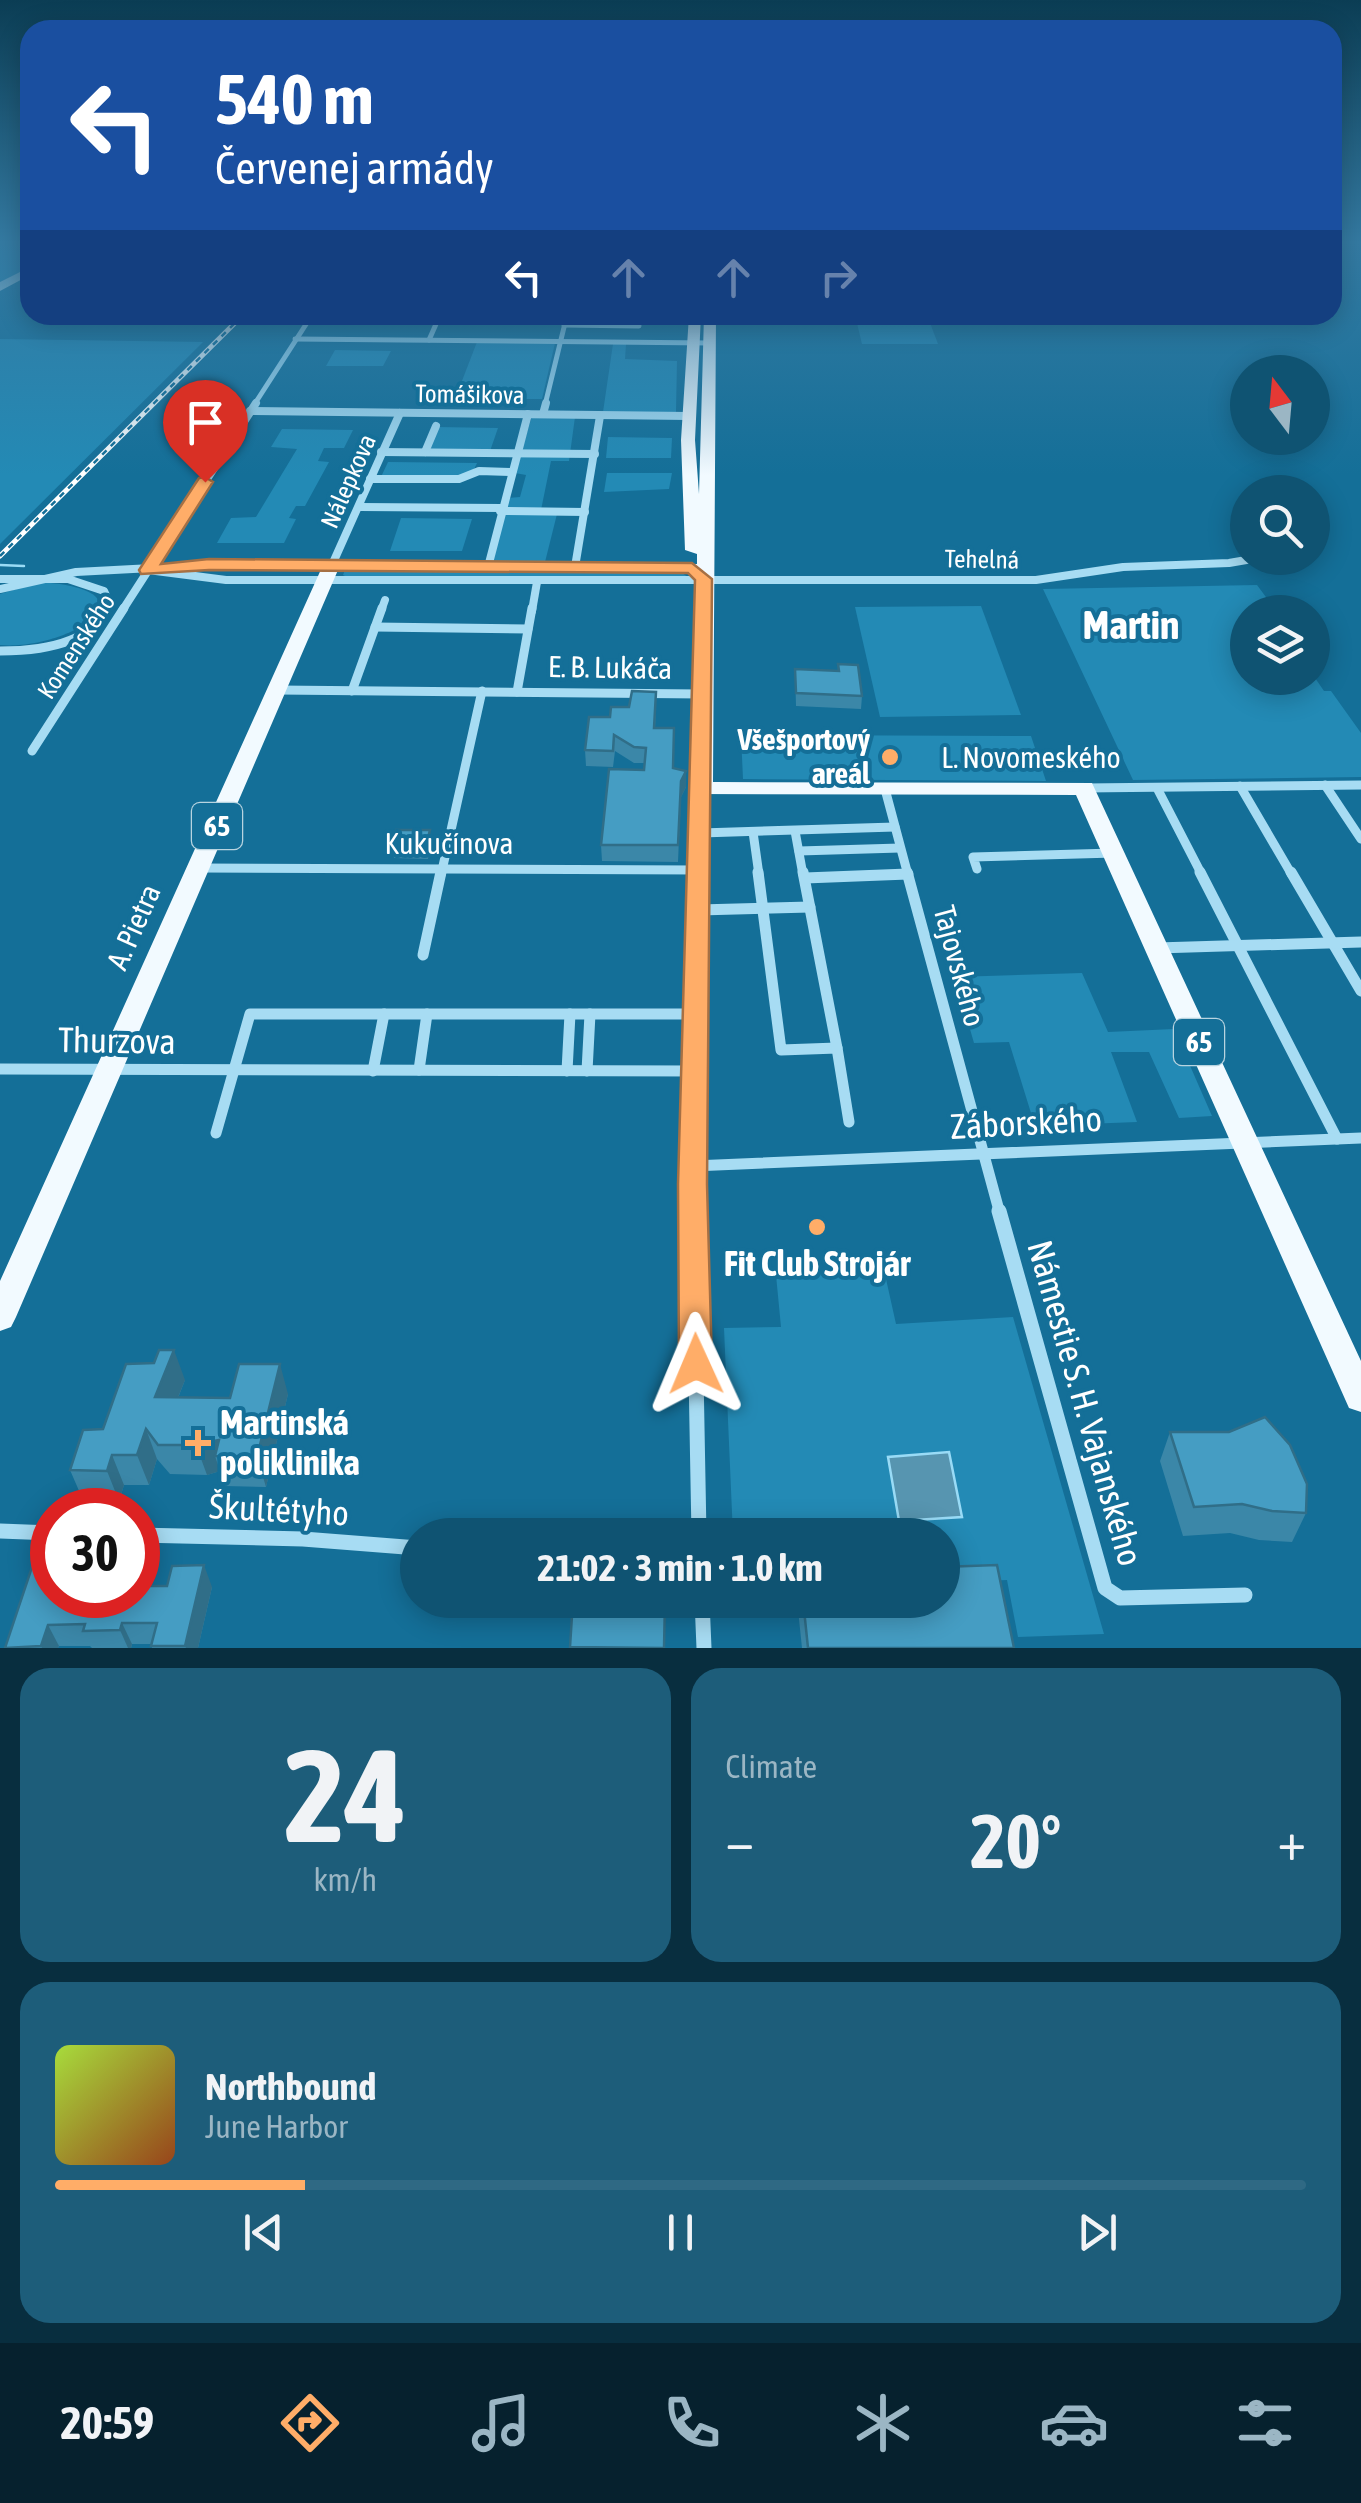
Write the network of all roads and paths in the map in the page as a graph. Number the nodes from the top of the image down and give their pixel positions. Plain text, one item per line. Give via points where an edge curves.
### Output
1 (305, 325) edge
2 (436, 325) edge
3 (564, 325) joint
4 (697, 325) edge
5 (707, 325) edge
6 (639, 326) dead end
7 (295, 339) junction
8 (429, 340) junction
9 (560, 341) junction
10 (701, 342) junction
11 (250, 412) junction
12 (400, 413) junction
13 (528, 414) junction
14 (544, 414) junction
15 (600, 416) junction
16 (689, 416) junction
17 (436, 426) dead end
18 (697, 440) junction
19 (382, 452) junction
20 (426, 452) junction
21 (517, 453) junction
22 (595, 454) junction
23 (512, 472) junction
24 (370, 478) junction
25 (360, 507) junction
26 (500, 510) junction
27 (586, 512) junction
28 (1230, 563) edge
29 (488, 567) junction
30 (574, 568) junction
31 (148, 570) junction
32 (328, 573) junction
33 (698, 573) junction
34 (0, 578) edge
35 (537, 582) junction
36 (0, 589) edge
37 (385, 600) dead end
38 (375, 627) junction
39 (528, 629) junction
40 (0, 650) edge
41 (278, 690) junction
42 (352, 691) junction
43 (482, 691) junction
44 (517, 692) junction
45 (702, 694) junction
46 (32, 751) dead end
47 (1325, 785) junction
48 (1361, 785) edge
49 (1240, 786) junction
50 (1084, 788) junction
51 (1157, 788) junction
52 (885, 789) junction
53 (702, 790) junction
54 (895, 826) junction
55 (753, 832) junction
56 (795, 832) junction
57 (701, 833) junction
58 (1361, 839) edge
59 (900, 848) junction
60 (800, 850) junction
61 (1114, 853) junction
62 (199, 868) junction
63 (440, 868) junction
64 (700, 870) junction
65 (977, 870) dead end
66 (908, 874) junction
67 (805, 878) junction
68 (810, 906) junction
69 (760, 908) junction
70 (698, 910) junction
71 (1361, 942) edge
72 (1332, 943) junction
73 (1236, 946) junction
74 (1157, 948) junction
75 (422, 955) dead end
76 (1361, 990) edge
77 (384, 1014) junction
78 (427, 1014) junction
79 (570, 1014) junction
80 (590, 1014) junction
81 (697, 1014) junction
82 (838, 1048) junction
83 (0, 1069) edge
84 (373, 1070) junction
85 (419, 1070) junction
86 (110, 1071) junction
87 (567, 1071) junction
88 (587, 1071) junction
89 (696, 1071) junction
90 (232, 1072) junction
91 (850, 1122) dead end
92 (216, 1133) dead end
93 (1361, 1138) edge
94 (1337, 1139) junction
95 (1246, 1143) junction
96 (984, 1155) junction
97 (693, 1166) junction
98 (11, 1269) edge
99 (0, 1317) edge
100 (1361, 1398) edge
101 (699, 1518) edge
102 (0, 1531) edge
103 (30, 1532) edge
104 (160, 1535) edge
105 (400, 1547) edge
106 (1245, 1595) dead end
107 (703, 1618) edge
108 (704, 1648) edge

1 - 7 street, Komenského
2 - 8 street
3 - 6 street
3 - 9 street
4 - 10 main road
5 - 10 main road
7 - 8 street
7 - 11 street, Komenského
8 - 9 street
9 - 10 street
9 - 14 street
10 - 16 main road
10 - 18 main road
11 - 12 street, Tomášikova
11 - 31 street, Komenského
12 - 13 street, Tomášikova
12 - 19 street, Nálepkova
13 - 14 street, Tomášikova
13 - 21 street
14 - 15 street, Tomášikova
15 - 16 street, Tomášikova
15 - 22 street
16 - 18 main road
17 - 20 street
18 - 33 main road
19 - 20 street
19 - 24 street, Nálepkova
20 - 21 street
21 - 22 street
21 - 23 street
22 - 27 street
23 - 24 street
23 - 26 street
24 - 25 street, Nálepkova
25 - 26 street
25 - 32 street, Nálepkova
26 - 27 street
26 - 29 street
27 - 30 street
28 - 33 street, Tehelná via 1123,567 1036,580
29 - 30 main road
29 - 32 main road
30 - 33 main road
31 - 32 street via 209,564
31 - 32 street via 198,579
31 - 36 street via 61,574
31 - 46 street, Komenského
32 - 35 street, Tehelná
32 - 41 main road, A. Pietra / 65
33 - 35 street, Tehelná via 685,583
33 - 45 main road
34 - 40 street, bridge via 80,581 104,591 110,604 80,635 49,646
35 - 39 street, E. B. Lukáča
37 - 38 street
38 - 39 street, E. B. Lukáča
38 - 42 street
39 - 44 street, E. B. Lukáča
41 - 42 street, E. B. Lukáča
41 - 62 main road, A. Pietra / 65
42 - 43 street, E. B. Lukáča
43 - 44 street, E. B. Lukáča
43 - 63 street
44 - 45 street, E. B. Lukáča
45 - 53 main road
47 - 48 street, L. Novomeského
47 - 49 street, L. Novomeského
47 - 58 street
49 - 51 street, L. Novomeského
49 - 72 street
50 - 51 street, L. Novomeského
50 - 52 main road, L. Novomeského
50 - 61 main road, 65
51 - 73 street
52 - 53 main road, L. Novomeského
52 - 54 street, Tajovského
53 - 57 street
54 - 56 street
54 - 59 street, Tajovského
55 - 56 street
55 - 57 street
55 - 69 street
56 - 60 street
57 - 64 street
59 - 60 street
59 - 66 street, Tajovského
60 - 67 street
61 - 65 street via 973,857
61 - 74 main road, 65
62 - 63 street, Kukučínova
62 - 86 main road, A. Pietra / 65
63 - 64 street, Kukučínova
63 - 75 street
64 - 70 street
66 - 67 street
66 - 96 street, Tajovského
67 - 68 street
68 - 69 street
68 - 82 street
69 - 70 street
69 - 82 street via 780,1050
70 - 81 street
71 - 72 street
72 - 73 street
72 - 76 street
73 - 74 street
73 - 94 street
74 - 95 main road, 65
77 - 78 street
77 - 84 street
77 - 90 street via 250,1014
78 - 79 street
78 - 85 street
79 - 80 street
79 - 87 street
80 - 81 street
80 - 88 street
81 - 89 street
82 - 91 street
83 - 86 street, Thurzova
84 - 85 street, Thurzova
84 - 90 street, Thurzova
85 - 87 street, Thurzova
86 - 90 street, Thurzova
86 - 98 main road, A. Pietra / 65
87 - 88 street, Thurzova
88 - 89 street, Thurzova
89 - 97 street
90 - 92 street
93 - 94 street, Záborského
94 - 95 street, Záborského
95 - 96 street, Záborského
95 - 100 main road, 65
96 - 97 street, Záborského
96 - 106 street, Námestie S. H. Vajanského via 1105,1588 1120,1598
97 - 101 street
98 - 99 main road, A. Pietra / 65
102 - 103 street
104 - 105 street, Škultétyho
107 - 108 street

